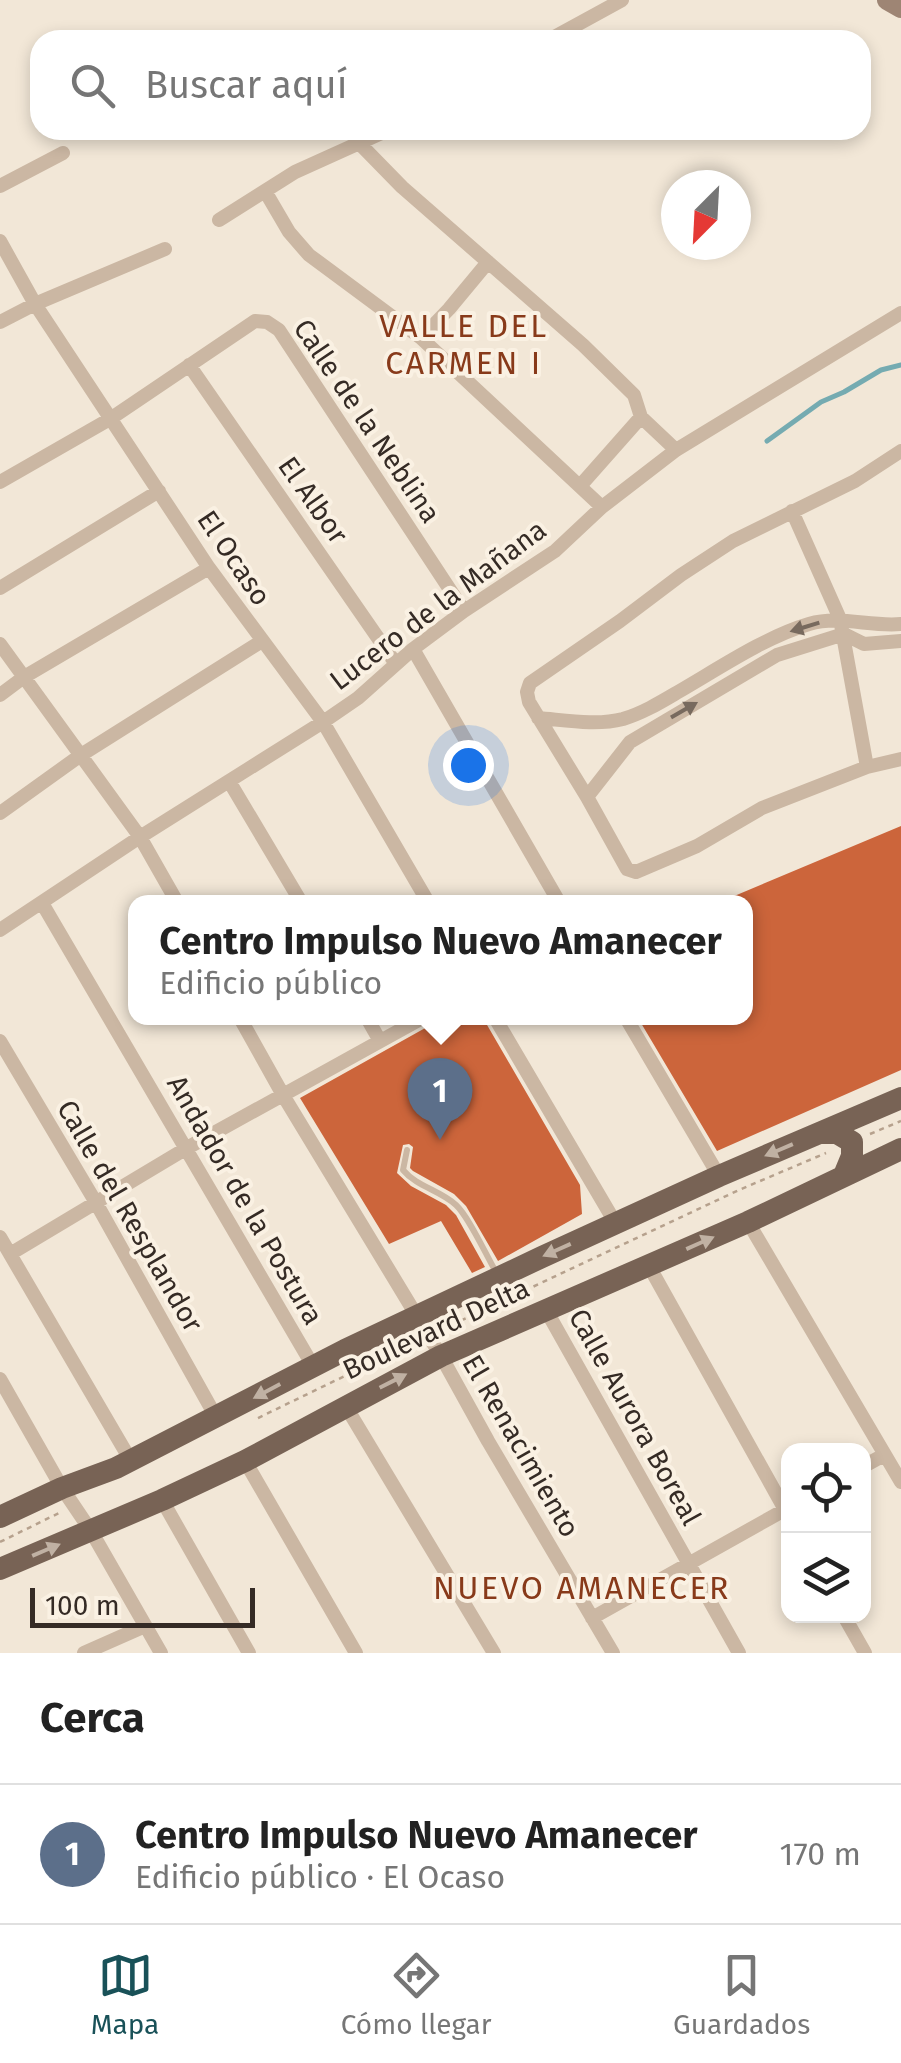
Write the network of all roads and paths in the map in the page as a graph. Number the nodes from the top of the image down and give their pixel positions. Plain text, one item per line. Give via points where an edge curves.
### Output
1 (622, 0) edge
2 (887, 0) edge
3 (901, 8) edge
4 (567, 30) edge
5 (368, 140) edge
6 (360, 144) junction
7 (62, 152) dead end
8 (0, 186) edge
9 (265, 191) junction
10 (219, 220) dead end
11 (0, 240) edge
12 (165, 249) dead end
13 (488, 262) junction
14 (35, 304) junction
15 (901, 312) edge
16 (0, 322) edge
17 (421, 338) junction
18 (189, 365) junction
19 (642, 417) junction
20 (110, 418) junction
21 (676, 450) junction
22 (901, 451) edge
23 (0, 482) edge
24 (580, 486) junction
25 (159, 490) junction
26 (602, 507) junction
27 (792, 512) junction
28 (209, 568) junction
29 (0, 588) edge
30 (464, 611) junction
31 (901, 624) edge
32 (842, 627) junction
33 (262, 641) junction
34 (901, 641) edge
35 (0, 644) edge
36 (413, 649) junction
37 (396, 664) junction
38 (24, 677) junction
39 (0, 695) edge
40 (538, 718) junction
41 (620, 720) junction
42 (323, 722) junction
43 (630, 742) junction
44 (81, 755) junction
45 (901, 760) edge
46 (867, 767) junction
47 (229, 780) junction
48 (588, 797) junction
49 (0, 813) edge
50 (140, 837) junction
51 (172, 895) edge
52 (297, 895) edge
53 (424, 895) edge
54 (554, 895) edge
55 (42, 903) junction
56 (0, 930) edge
57 (244, 1025) edge
58 (371, 1025) edge
59 (409, 1025) edge
60 (499, 1025) edge
61 (630, 1025) edge
62 (380, 1041) junction
63 (0, 1042) edge
64 (283, 1095) junction
65 (901, 1098) edge
66 (901, 1121) edge
67 (820, 1132) junction
68 (852, 1142) junction
69 (186, 1148) junction
70 (901, 1149) edge
71 (406, 1150) dead end
72 (845, 1174) junction
73 (720, 1176) junction
74 (95, 1200) junction
75 (748, 1222) junction
76 (616, 1224) junction
77 (0, 1236) edge
78 (10, 1254) junction
79 (649, 1266) junction
80 (500, 1278) junction
81 (546, 1310) junction
82 (429, 1336) junction
83 (313, 1366) junction
84 (1, 1382) edge
85 (346, 1406) junction
86 (216, 1417) junction
87 (251, 1421) dead end
88 (884, 1454) junction
89 (131, 1461) junction
90 (244, 1461) junction
91 (871, 1462) edge
92 (901, 1482) edge
93 (68, 1497) junction
94 (162, 1500) junction
95 (781, 1500) edge
96 (781, 1514) edge
97 (0, 1517) edge
98 (91, 1530) junction
99 (0, 1542) edge
100 (689, 1564) junction
101 (0, 1569) edge
102 (592, 1618) junction
103 (848, 1623) edge
104 (145, 1626) junction
105 (84, 1653) edge
106 (161, 1653) edge
107 (249, 1653) edge
108 (356, 1653) edge
109 (494, 1653) edge
110 (613, 1653) edge
111 (739, 1653) edge
112 (865, 1653) edge

1 - 4 street
2 - 3 main road
5 - 6 street
6 - 9 street
6 - 13 street
7 - 8 street
9 - 10 street
9 - 17 street via 309,255
11 - 14 street, El Ocaso
12 - 14 street
13 - 17 street
13 - 19 street via 634,394
14 - 16 street
14 - 20 street, El Ocaso
15 - 21 street, Lucero de la Mañana
17 - 24 street
18 - 20 street, Calle de la Neblina
18 - 30 street, Calle de la Neblina via 255,321 280,330
18 - 37 street, El Albor
19 - 21 street
19 - 24 street
20 - 23 street, Calle de la Neblina
20 - 25 street, El Ocaso
21 - 26 street, Lucero de la Mañana
22 - 27 street
24 - 26 street
25 - 28 street, El Ocaso
25 - 29 street
26 - 30 street, Lucero de la Mañana via 555,550
27 - 32 street
27 - 40 street via 680,575 530,683 529,702
28 - 33 street, El Ocaso
28 - 38 street
30 - 36 street, Lucero de la Mañana
31 - 32 street
32 - 34 street via 864,644
32 -> 41 street via 810,623 774,638
43 -> 32 street via 777,654
32 - 46 street
33 - 42 street, El Ocaso
33 - 44 street
35 - 38 street
36 - 37 street, Lucero de la Mañana
36 - 54 street
37 - 42 street, Lucero de la Mañana
38 - 39 street
38 - 44 street
40 - 41 street
40 - 48 street
41 - 43 street
42 - 47 street, Lucero de la Mañana
42 - 53 street, El Ocaso
43 - 48 street
44 - 49 street
44 - 50 street
45 - 46 street
46 - 48 street via 762,808 636,872 627,869
47 - 50 street, Lucero de la Mañana
47 - 52 street
50 - 51 street
50 - 55 street, Lucero de la Mañana
55 - 56 street, Lucero de la Mañana
55 - 69 street, Andador de la Postura
57 - 64 street, El Renacimiento
58 - 62 street
59 - 62 street
60 - 76 street
61 - 73 street
62 - 64 street
63 - 74 street, Calle del Resplandor
64 - 69 street
64 - 82 street, El Renacimiento
65 - 67 main road, Boulevard Delta
66 - 68 path
67 - 68 main road
67 -> 73 main road, Boulevard Delta
68 - 72 main road
68 - 82 path
69 - 74 street
69 - 83 street, Andador de la Postura
70 - 72 main road, Boulevard Delta
71 - 80 lane via 403,1170 460,1208
72 - 75 main road, Boulevard Delta
73 - 76 main road, Boulevard Delta
74 - 78 street
74 - 86 street, Calle del Resplandor
79 -> 75 main road, Boulevard Delta
75 - 88 street
76 -> 80 main road, Boulevard Delta
77 - 78 street
78 - 89 street
79 - 81 main road, Boulevard Delta
79 - 95 street
80 - 82 main road, Boulevard Delta
81 - 82 main road, Boulevard Delta
81 - 100 street, Calle Aurora Boreal
82 - 83 main road, Boulevard Delta
85 -> 82 main road, Boulevard Delta
82 - 87 path
82 - 102 street, El Renacimiento
83 -> 86 main road, Boulevard Delta
84 - 93 street
85 - 90 main road, Boulevard Delta
85 - 109 street
86 - 89 main road, Boulevard Delta
88 - 91 street
88 - 92 street
89 - 93 main road, Boulevard Delta
90 - 94 main road, Boulevard Delta
90 - 108 street
93 - 97 main road, Boulevard Delta
93 - 98 street
93 - 99 path
94 - 98 main road, Boulevard Delta
94 - 107 street
96 - 100 street
101 -> 98 main road, Boulevard Delta
98 - 104 street
100 - 102 street
100 - 111 street, Calle Aurora Boreal
102 - 110 street, El Renacimiento
103 - 112 street
104 - 105 street
104 - 106 street

